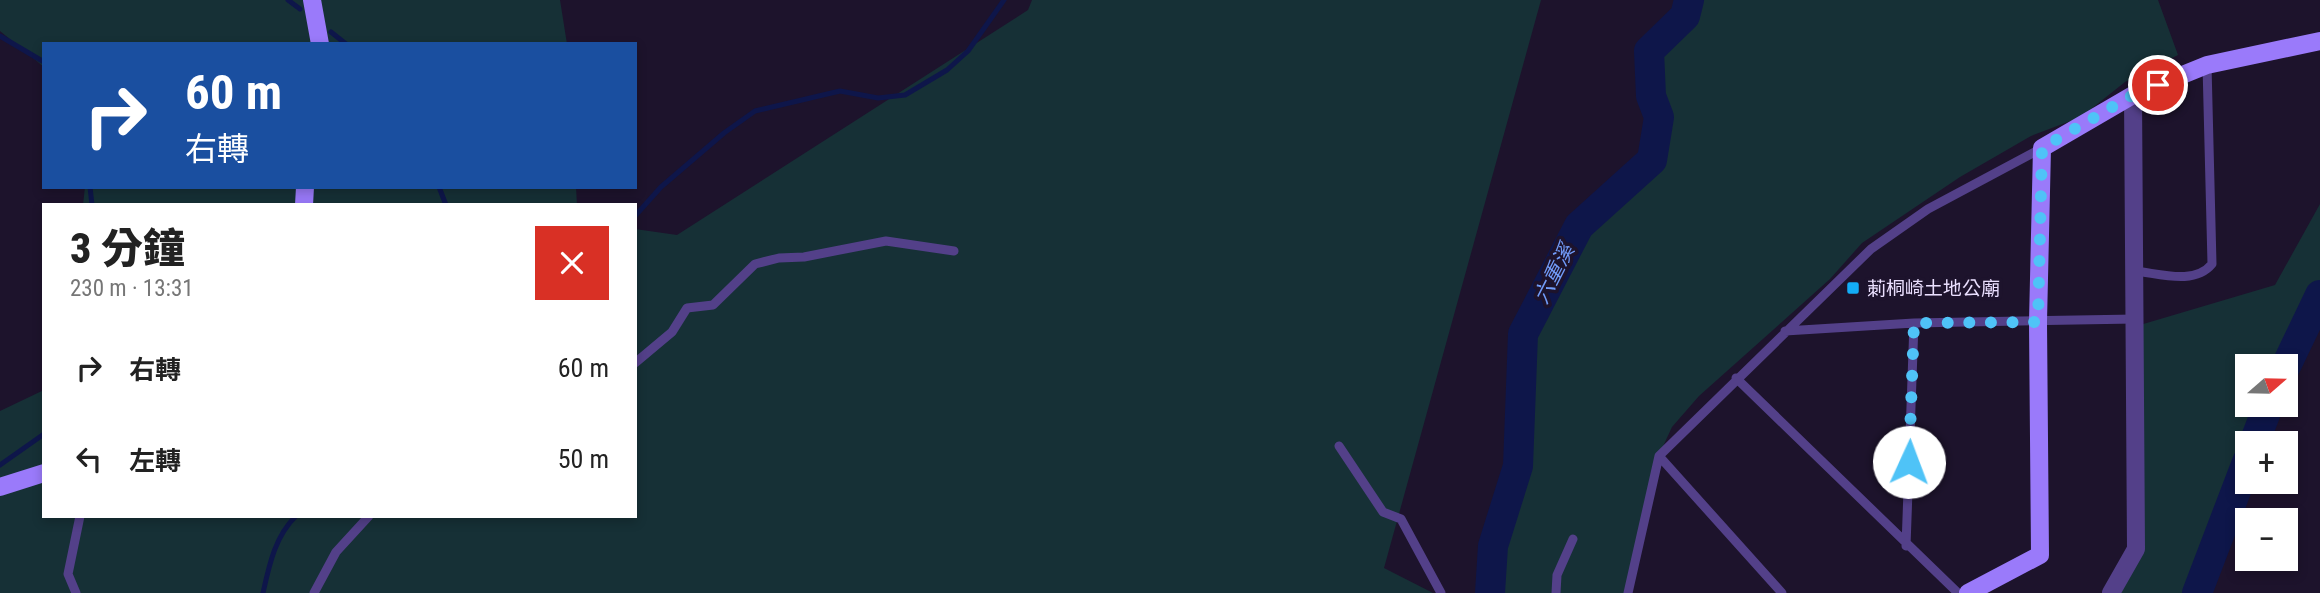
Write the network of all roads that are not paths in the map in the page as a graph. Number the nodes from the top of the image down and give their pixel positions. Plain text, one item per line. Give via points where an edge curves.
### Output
1 (312, 0) edge
2 (2320, 41) edge
3 (320, 42) edge
4 (2207, 65) junction
5 (2133, 95) junction
6 (2042, 148) junction
7 (954, 251) dead end
8 (2134, 271) junction
9 (2135, 319) junction
10 (2038, 322) junction
11 (1914, 323) junction
12 (1785, 331) junction
13 (637, 361) edge
14 (1737, 378) junction
15 (1339, 446) dead end
16 (1659, 456) junction
17 (42, 474) edge
18 (0, 487) edge
19 (80, 518) edge
20 (367, 518) edge
21 (1573, 540) dead end
22 (1906, 546) junction
23 (76, 593) edge
24 (314, 593) edge
25 (1441, 593) edge
26 (1556, 593) edge
27 (1628, 593) edge
28 (1782, 593) edge
29 (1958, 593) edge
30 (1968, 593) edge
31 (2111, 593) edge

1 - 3 street
2 - 4 street
4 - 5 street
4 - 8 lane via 2211,264 2190,277
5 - 6 street
5 - 8 street
6 - 10 street
6 - 12 lane via 1928,209 1871,249
7 - 13 lane via 886,241 755,264 713,305 687,308 672,332
8 - 9 street
9 - 10 lane
9 - 31 street via 2136,549
10 - 11 lane
10 - 30 street via 2040,555
11 - 12 lane
11 - 22 lane
12 - 14 lane
14 - 16 lane
14 - 22 lane
15 - 25 lane via 1383,512 1401,519
16 - 27 lane
16 - 28 lane
17 - 18 street
19 - 23 lane via 68,574
20 - 24 lane via 336,552
21 - 26 lane via 1557,575
22 - 29 lane

